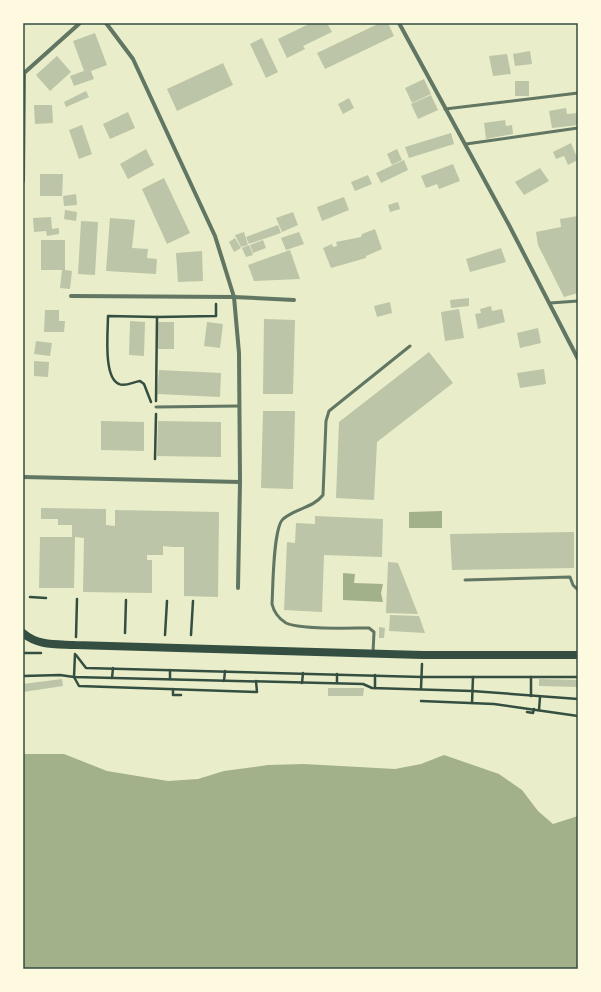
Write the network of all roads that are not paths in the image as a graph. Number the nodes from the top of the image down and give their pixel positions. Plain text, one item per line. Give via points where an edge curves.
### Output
1 (80, 23) edge
2 (106, 23) edge
3 (398, 23) edge
4 (24, 74) edge
5 (578, 93) edge
6 (445, 109) junction
7 (578, 128) edge
8 (466, 144) junction
9 (23, 181) edge
10 (71, 296) dead end
11 (234, 297) junction
12 (294, 300) dead end
13 (578, 301) edge
14 (550, 303) junction
15 (410, 346) dead end
16 (577, 353) edge
17 (578, 359) edge
18 (156, 406) road end
19 (239, 406) junction
20 (23, 477) edge
21 (240, 482) junction
22 (465, 580) dead end
23 (238, 588) dead end
24 (578, 590) edge
25 (23, 633) edge
26 (373, 653) junction
27 (578, 655) edge

1 - 4 street
2 - 11 street via 133,59 140,73 215,236
3 - 6 street
4 - 9 street
5 - 6 lane
6 - 8 street
7 - 8 lane
8 - 14 street
10 - 11 street
11 - 12 street
11 - 19 street via 239,353
13 - 14 lane
14 - 16 street
15 - 26 lane via 329,411 326,421 322,495 318,502 282,519 276,539 273,611 279,618 296,626 369,628 374,632
16 - 17 street
18 - 19 lane
19 - 21 street
20 - 21 street
21 - 23 street
22 - 24 lane via 570,577
25 - 26 main road via 40,643
26 - 27 main road

